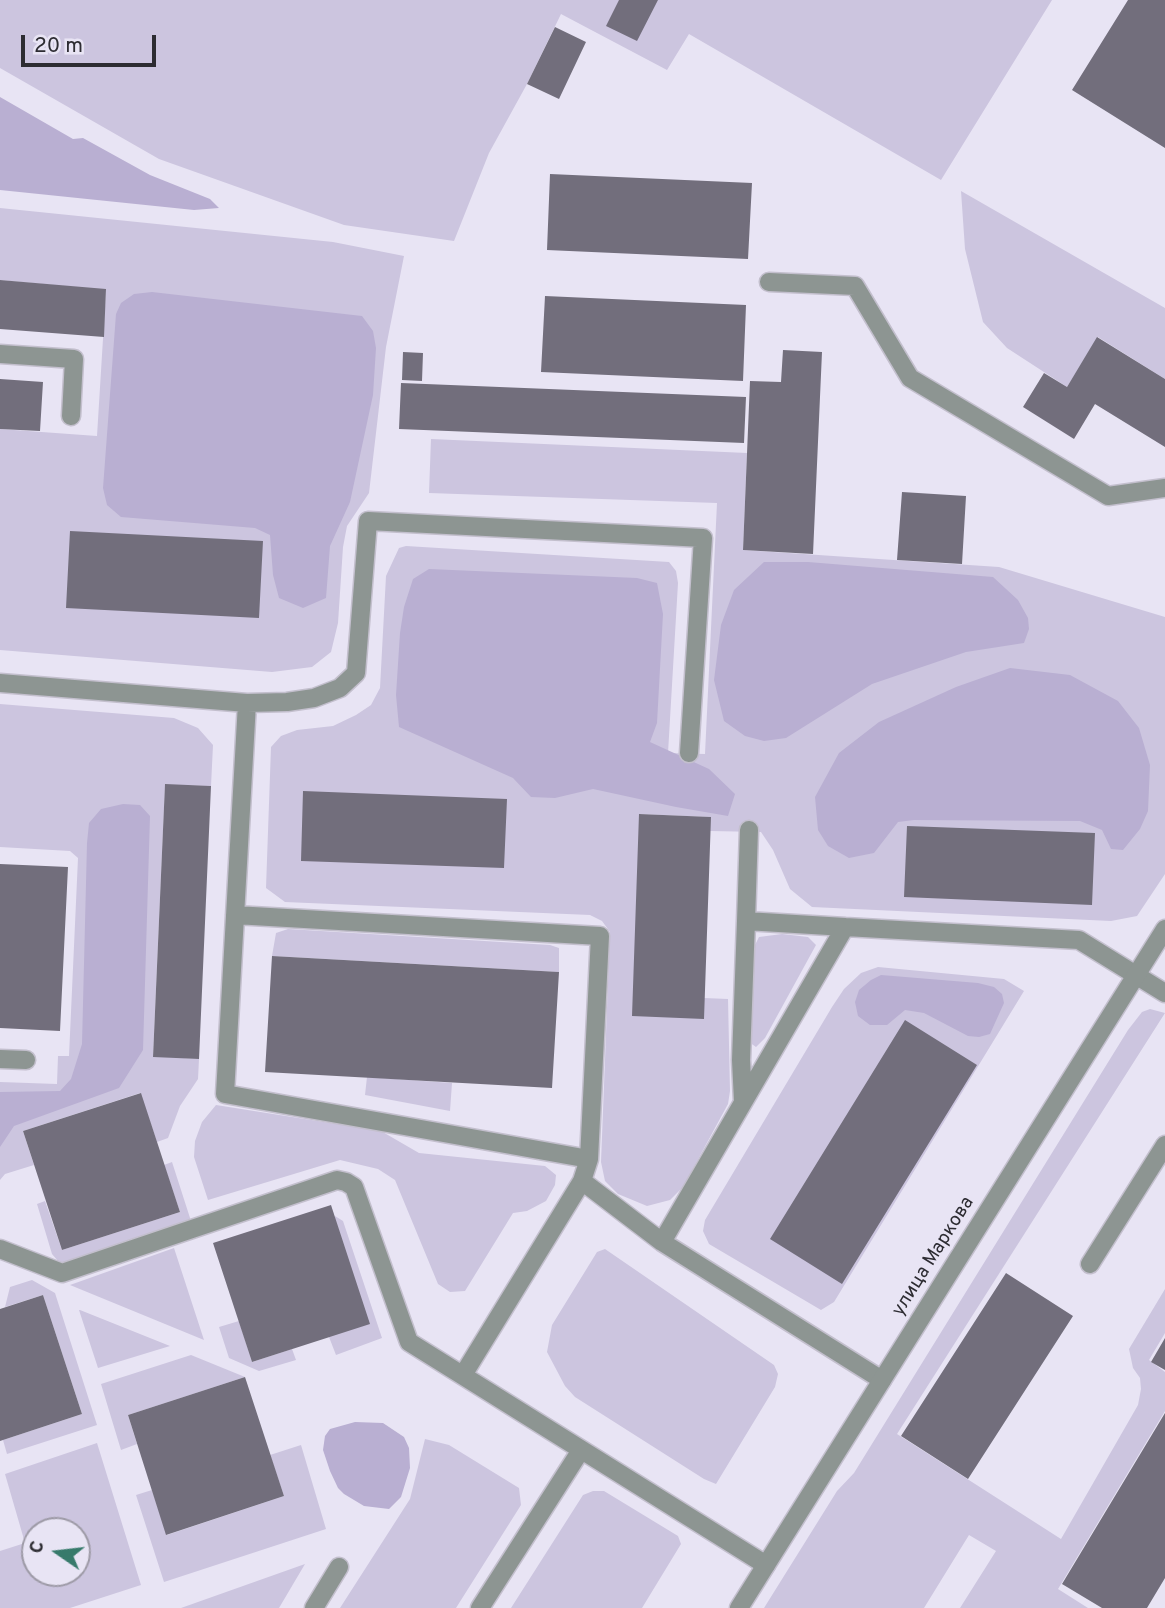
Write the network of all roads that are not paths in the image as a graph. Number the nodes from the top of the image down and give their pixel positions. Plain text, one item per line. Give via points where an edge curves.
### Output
1 (769, 282) dead end
2 (0, 354) edge
3 (71, 416) dead end
4 (1165, 488) edge
5 (0, 683) edge
6 (247, 702) junction
7 (690, 753) dead end
8 (749, 830) dead end
9 (235, 915) junction
10 (746, 921) junction
11 (845, 927) junction
12 (1165, 929) edge
13 (1136, 975) junction
14 (1165, 993) edge
15 (0, 1059) edge
16 (26, 1060) dead end
17 (743, 1101) junction
18 (1165, 1145) edge
19 (589, 1159) junction
20 (582, 1181) junction
21 (662, 1242) junction
22 (0, 1249) edge
23 (1090, 1264) dead end
24 (463, 1375) junction
25 (883, 1380) junction
26 (582, 1450) junction
27 (766, 1565) junction
28 (339, 1567) dead end
29 (314, 1608) edge
30 (480, 1608) edge
31 (739, 1608) edge

1 - 4 street via 855,286 910,379 1108,496
2 - 3 street via 74,359
5 - 6 street
6 - 7 street via 314,698 340,688 356,673 368,522 703,538
6 - 9 street
8 - 10 street
9 - 19 street via 225,1094
9 - 19 street via 600,936
10 - 11 street
10 - 17 street
11 - 13 street via 1079,940
11 - 17 street
12 - 13 street, улица Маркова
13 - 14 street
13 - 25 street, улица Маркова
15 - 16 street
17 - 21 street
18 - 23 street
19 - 20 street
20 - 21 street
20 - 24 street
21 - 25 street
22 - 24 street via 62,1273 337,1180 346,1182 354,1187 409,1342
24 - 26 street
25 - 27 street, улица Маркова
26 - 27 street
26 - 30 street
27 - 31 street, улица Маркова
28 - 29 street

